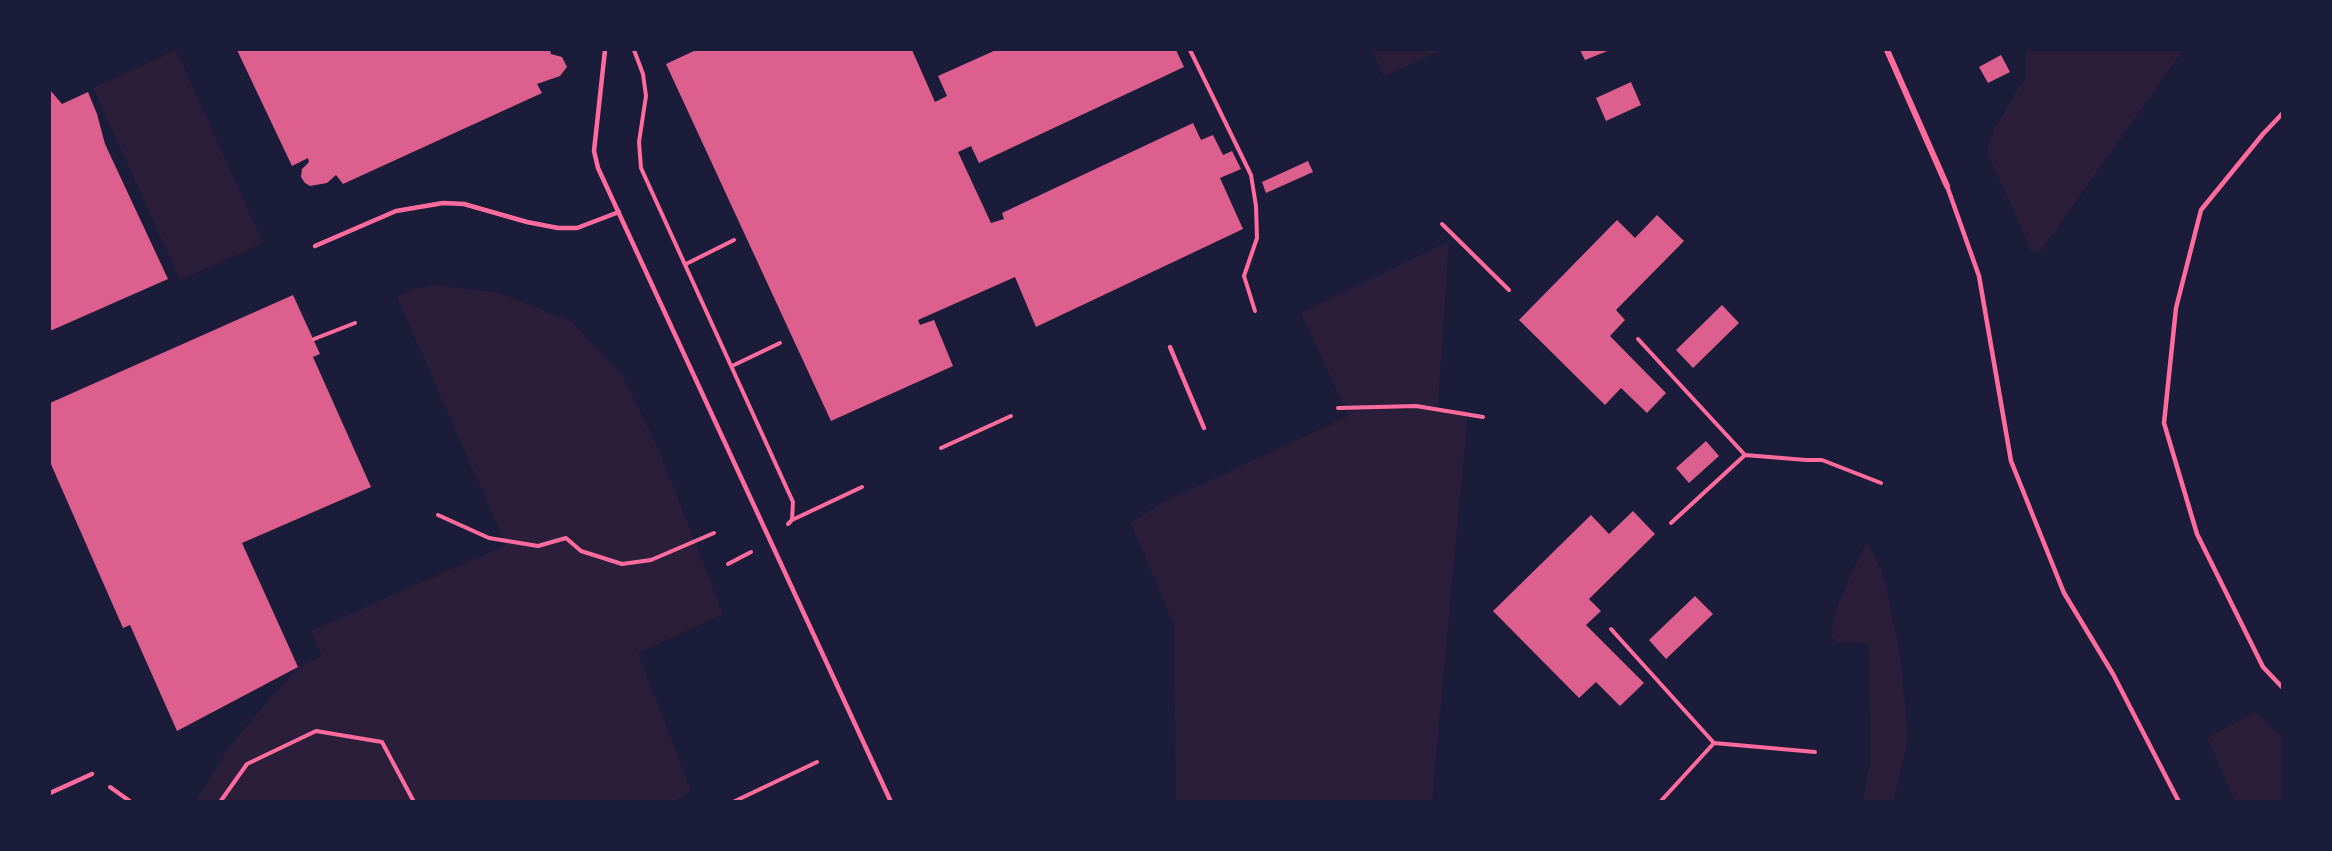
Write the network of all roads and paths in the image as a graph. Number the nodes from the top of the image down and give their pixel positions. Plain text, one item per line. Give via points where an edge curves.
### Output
1 (605, 50) edge
2 (634, 50) edge
3 (1190, 50) edge
4 (1887, 50) edge
5 (2283, 114) edge
6 (1947, 186) joint
7 (619, 212) junction
8 (1442, 224) dead end
9 (734, 240) dead end
10 (315, 246) dead end
11 (686, 264) junction
12 (1509, 290) dead end
13 (1255, 311) dead end
14 (355, 323) dead end
15 (314, 339) dead end
16 (1638, 339) dead end
17 (780, 343) dead end
18 (1170, 347) dead end
19 (732, 366) junction
20 (1338, 408) dead end
21 (1011, 416) dead end
22 (1483, 417) dead end
23 (1204, 428) dead end
24 (941, 448) dead end
25 (1745, 455) junction
26 (1881, 483) dead end
27 (862, 487) dead end
28 (438, 515) dead end
29 (792, 520) junction
30 (1671, 523) dead end
31 (714, 533) dead end
32 (771, 541) junction
33 (728, 564) dead end
34 (1611, 629) dead end
35 (2283, 687) edge
36 (1714, 743) junction
37 (1815, 752) dead end
38 (817, 762) dead end
39 (92, 774) dead end
40 (50, 793) edge
41 (220, 801) edge
42 (414, 801) edge
43 (732, 801) edge
44 (891, 801) edge
45 (1660, 801) edge
46 (2179, 801) edge

1 - 7 lane via 594,151
2 - 11 path via 646,96 639,142 642,168
3 - 13 path via 1251,175 1257,238 1244,276
4 - 6 street
5 - 35 lane via 2201,210 2176,308 2164,423 2197,534 2263,667
6 - 46 lane via 1979,276 2011,461 2064,593 2113,674
7 - 10 lane via 577,228 558,228 464,204 443,203 396,211
7 - 32 lane
8 - 12 path
9 - 11 path
11 - 19 path
14 - 15 path
16 - 25 path
17 - 19 path
18 - 23 lane
19 - 29 path via 793,502
20 - 22 path via 1416,406
21 - 24 path
25 - 26 path via 1822,460
25 - 30 path
27 - 29 path
28 - 31 path via 489,538 538,546 566,538 581,551 622,564 651,560
29 - 32 path
32 - 33 path
32 - 44 lane
34 - 36 path
36 - 37 path
36 - 45 path
38 - 43 path
39 - 40 lane
41 - 42 path via 247,764 316,731 382,742

